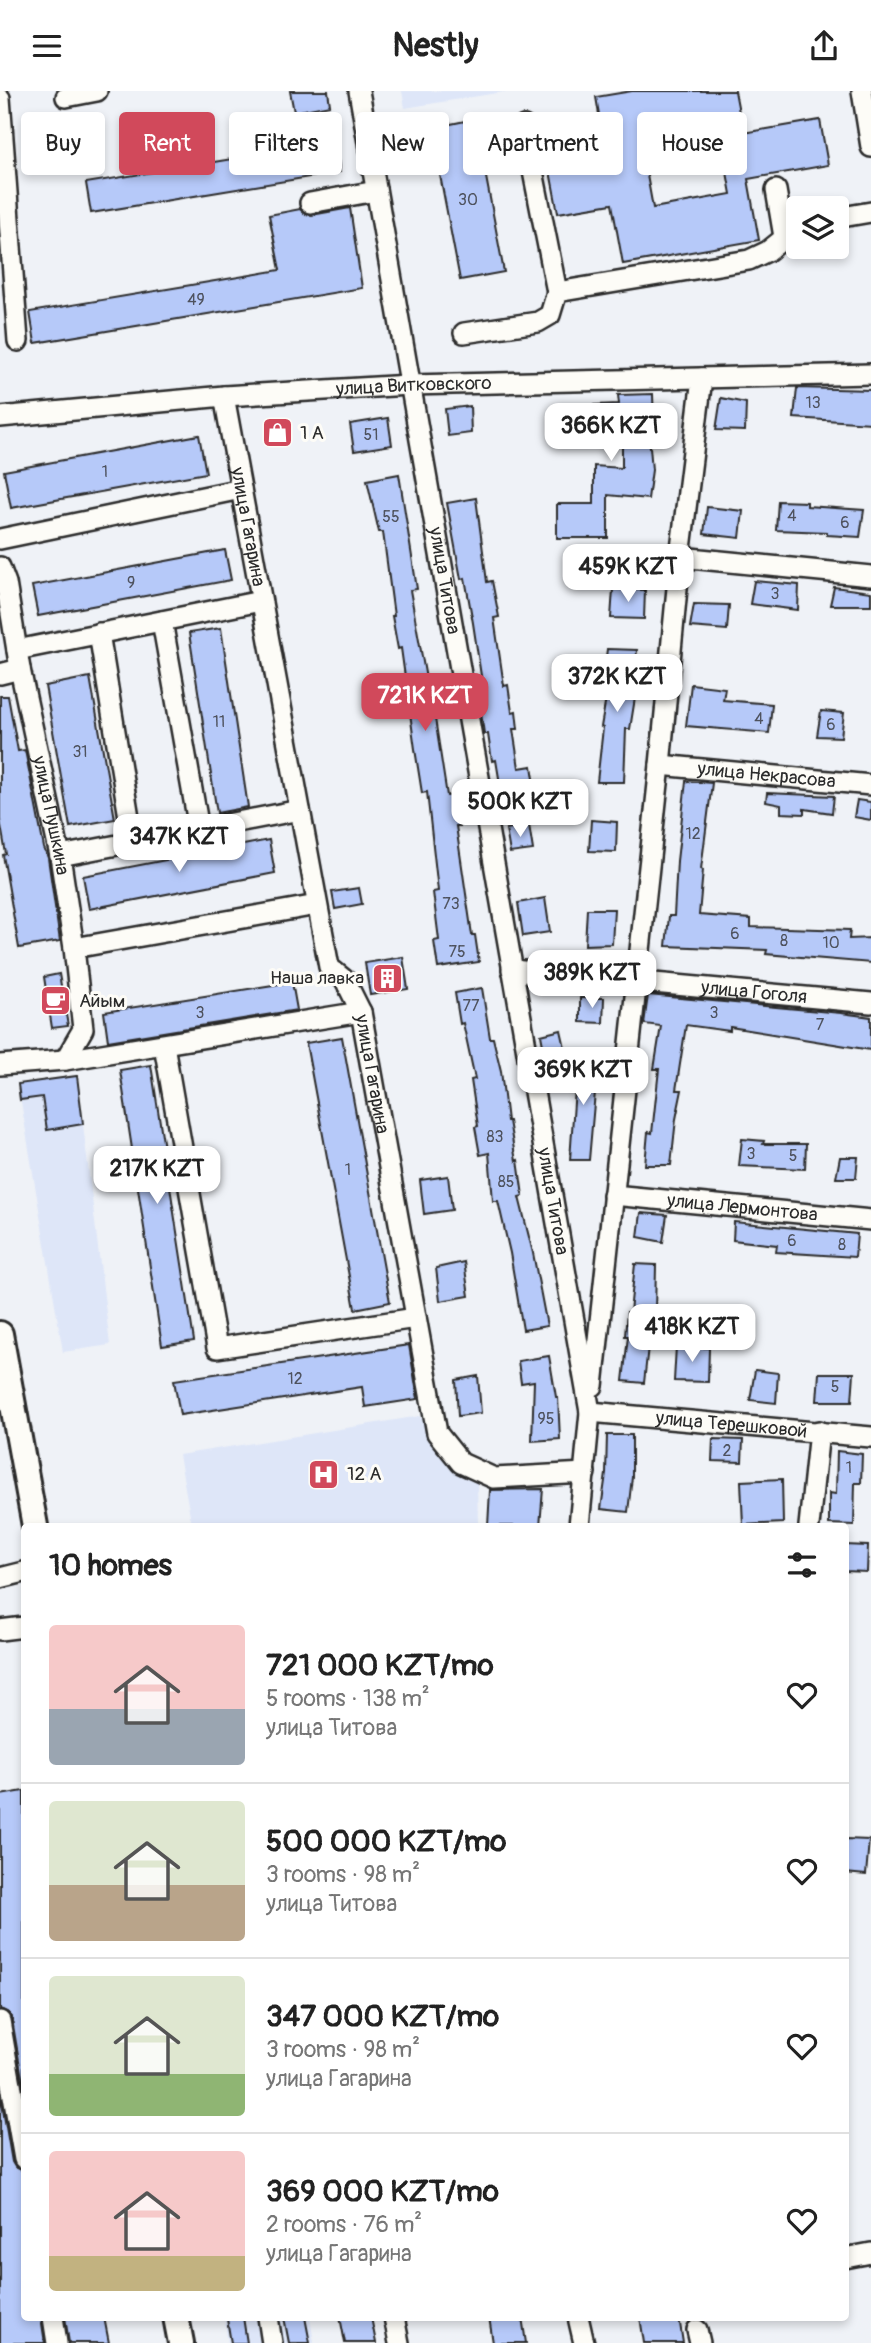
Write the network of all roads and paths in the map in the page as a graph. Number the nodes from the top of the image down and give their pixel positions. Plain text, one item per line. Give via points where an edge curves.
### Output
1 (97, 91) edge
2 (359, 91) edge
3 (862, 91) edge
4 (66, 97) dead end
5 (0, 98) edge
6 (871, 147) edge
7 (534, 175) edge
8 (776, 190) dead end
9 (376, 191) junction
10 (310, 203) dead end
11 (871, 212) edge
12 (849, 216) edge
13 (786, 218) edge
14 (786, 236) edge
15 (557, 292) junction
16 (464, 333) dead end
17 (18, 341) dead end
18 (871, 374) edge
19 (702, 378) junction
20 (409, 384) junction
21 (223, 396) junction
22 (0, 417) edge
23 (240, 489) junction
24 (0, 539) edge
25 (680, 557) junction
26 (0, 568) edge
27 (871, 576) edge
28 (261, 601) junction
29 (162, 621) junction
30 (99, 633) junction
31 (17, 650) junction
32 (20, 670) junction
33 (0, 674) edge
34 (660, 765) junction
35 (871, 785) edge
36 (300, 810) junction
37 (199, 829) junction
38 (133, 842) junction
39 (60, 856) junction
40 (317, 905) junction
41 (74, 948) junction
42 (512, 970) junction
43 (636, 981) junction
44 (871, 1003) edge
45 (361, 1012) junction
46 (164, 1045) junction
47 (65, 1060) junction
48 (0, 1065) edge
49 (613, 1195) junction
50 (871, 1220) edge
51 (416, 1318) junction
52 (0, 1334) edge
53 (590, 1412) junction
54 (819, 1431) junction
55 (871, 1437) edge
56 (585, 1473) junction
57 (34, 1523) edge
58 (579, 1523) edge
59 (809, 1523) edge
60 (21, 1573) edge
61 (0, 1578) edge
62 (21, 1627) edge
63 (0, 1630) edge
64 (0, 2021) edge
65 (21, 2141) edge
66 (871, 2253) edge
67 (849, 2257) edge
68 (54, 2321) edge
69 (269, 2321) edge
70 (395, 2321) edge
71 (579, 2321) edge
72 (57, 2343) edge
73 (272, 2343) edge
74 (399, 2343) edge
75 (584, 2343) edge

1 - 4 street
2 - 9 street, улица Титова
3 - 6 street
5 - 17 street
7 - 15 street
8 - 13 street
9 - 10 street
9 - 20 street, улица Титова
11 - 12 street
14 - 15 street via 749,260
15 - 16 street via 550,315 538,322
18 - 19 street, улица Витковского
19 - 20 street, улица Витковского
19 - 25 street
20 - 21 street, улица Витковского
20 - 42 street, улица Титова
21 - 22 street, улица Витковского
21 - 23 street, улица Гагарина
23 - 24 street
23 - 28 street, улица Гагарина
25 - 27 street
25 - 34 street
26 - 31 street, улица Пушкина
28 - 29 street
28 - 36 street, улица Гагарина
29 - 30 street
29 - 37 street
30 - 31 street
30 - 38 street
31 - 32 street, улица Пушкина
32 - 33 street
32 - 39 street, улица Пушкина
34 - 35 street, улица Некрасова
34 - 43 street
36 - 37 street
36 - 40 street, улица Гагарина
37 - 38 street
38 - 39 street
39 - 41 street, улица Пушкина
40 - 41 street
40 - 45 street, улица Гагарина via 328,967 345,980
41 - 47 street, улица Пушкина via 83,1029
42 - 43 street, улица Гоголя
42 - 53 street, улица Титова
43 - 44 street, улица Гоголя
43 - 49 street
45 - 46 street
45 - 51 street, улица Гагарина
46 - 47 street
46 - 51 street via 217,1348
47 - 48 street
49 - 50 street, улица Лермонтова
49 - 53 street
51 - 56 street, улица Гагарина via 436,1433 461,1463 494,1478
52 - 57 main road
53 - 54 street, улица Терешковой
53 - 56 street, улица Титова
54 - 55 street, улица Терешковой
54 - 59 street
56 - 58 street, улица Титова
60 - 61 street
62 - 63 street
64 - 65 street
66 - 67 street
68 - 72 street
69 - 73 street
70 - 74 street
71 - 75 street

